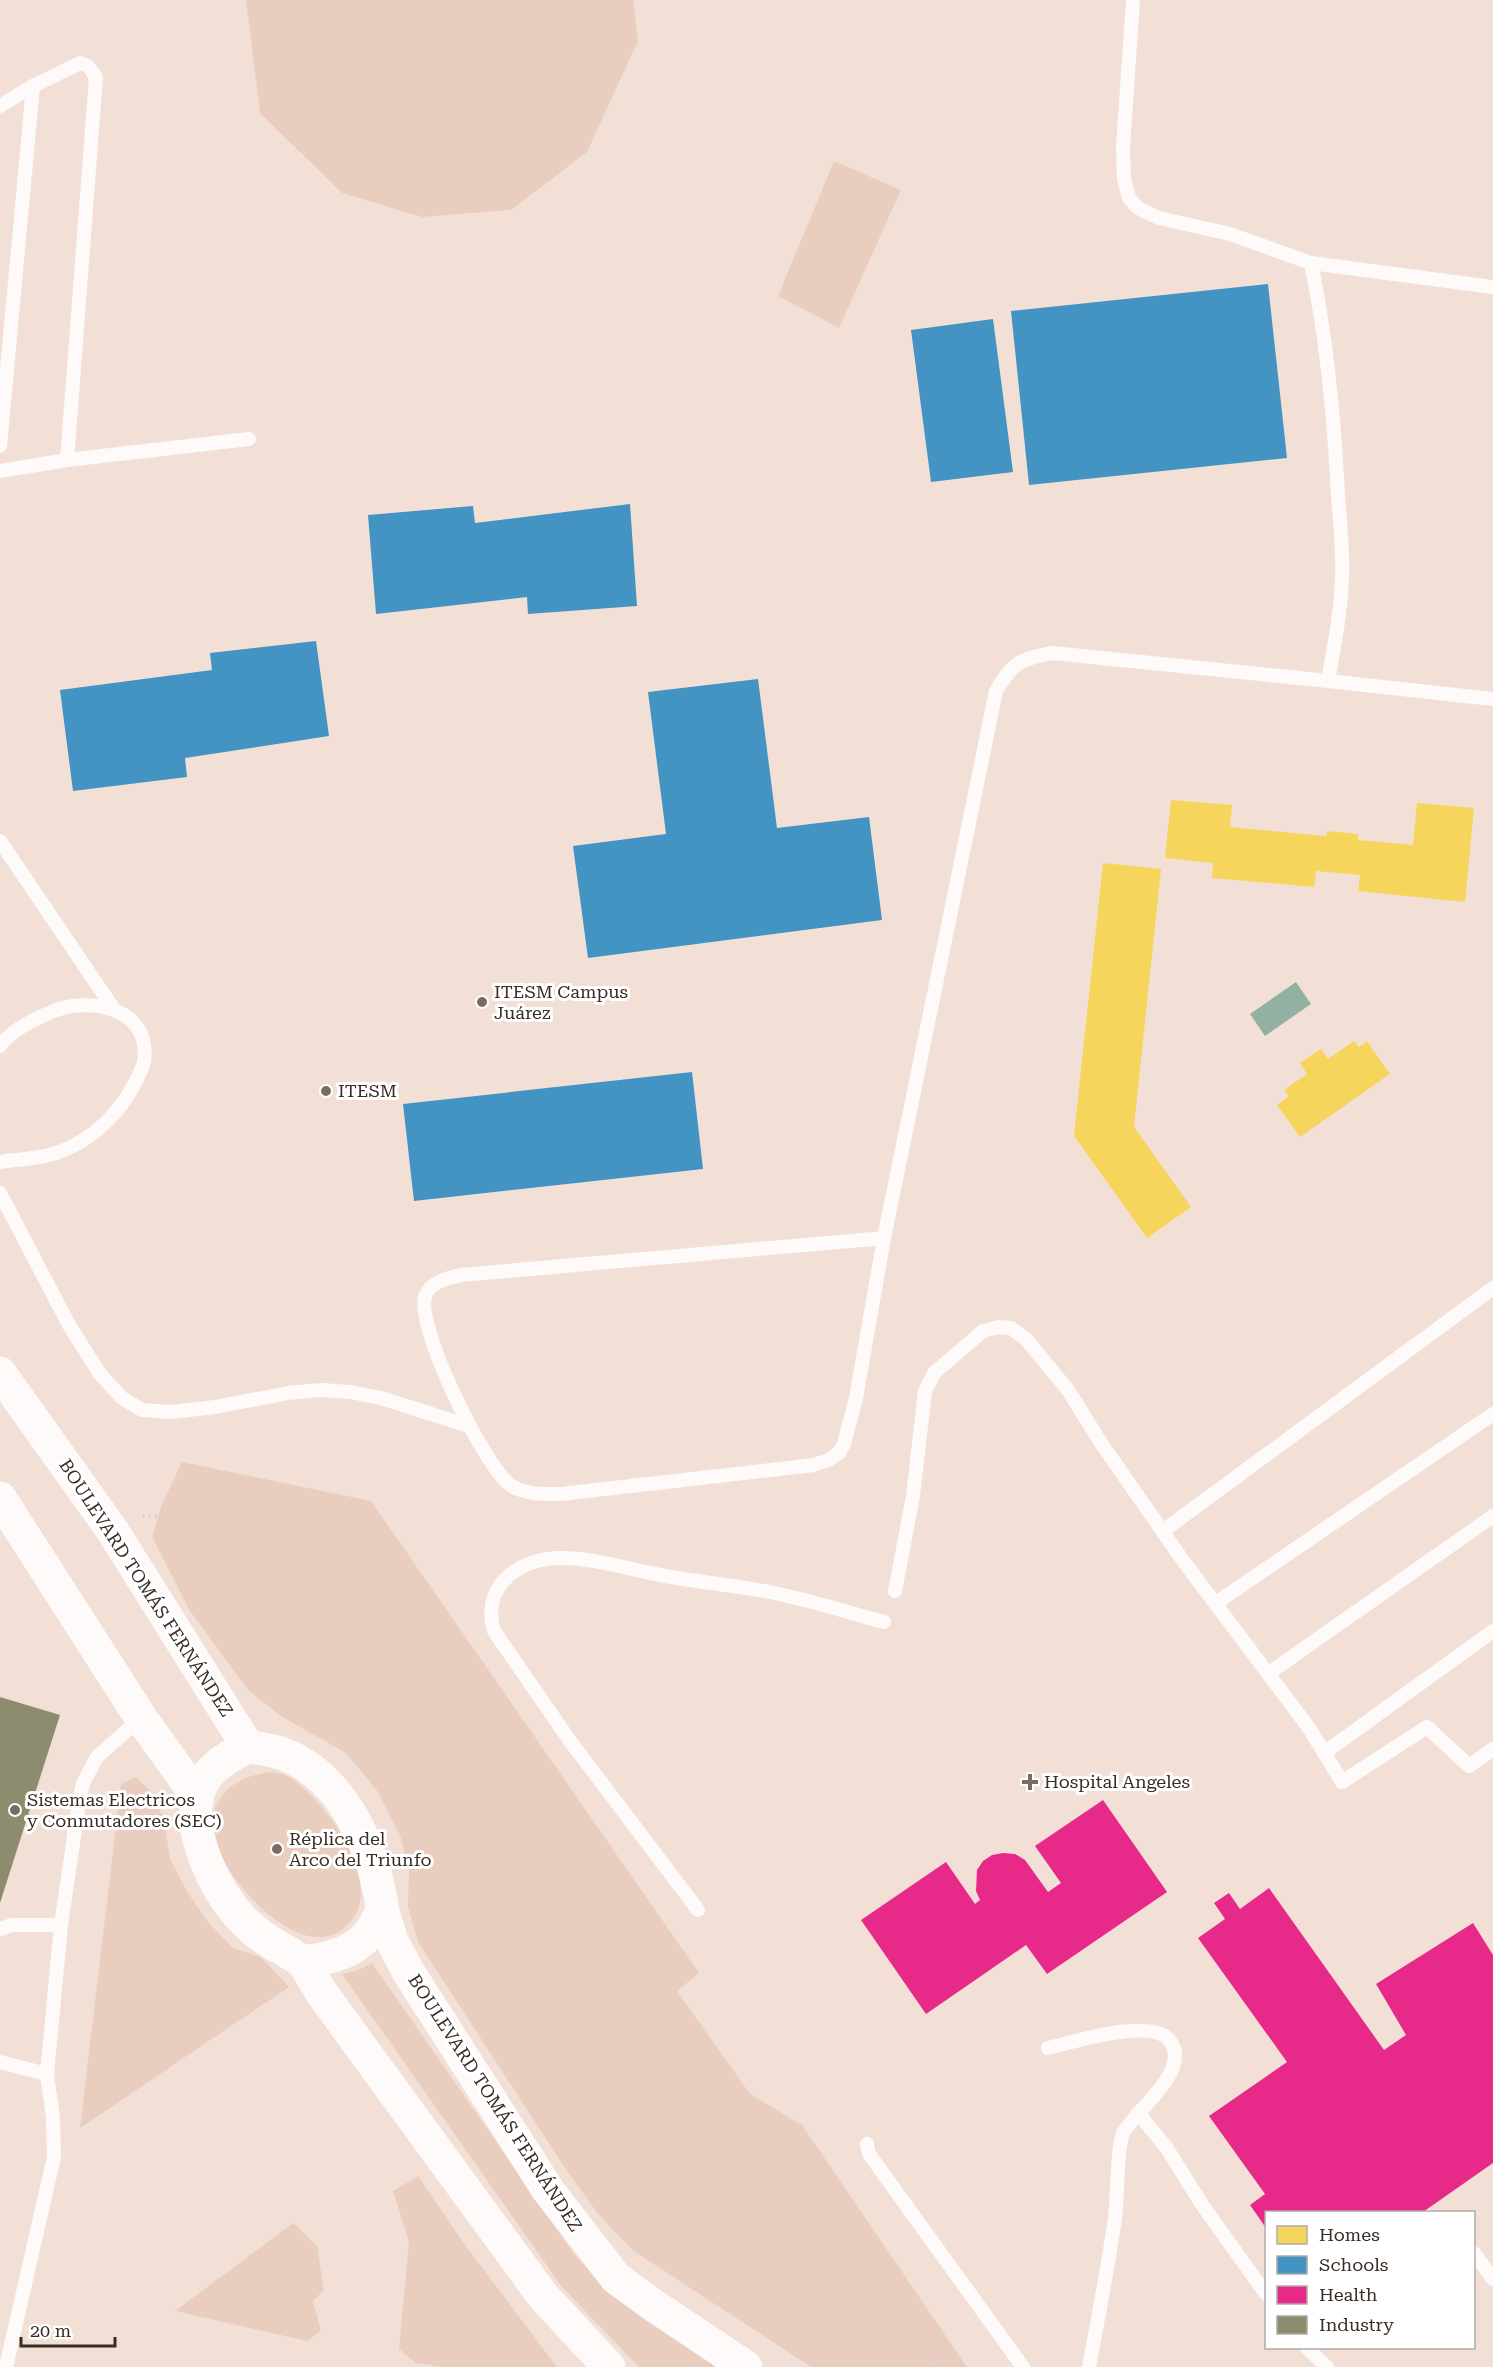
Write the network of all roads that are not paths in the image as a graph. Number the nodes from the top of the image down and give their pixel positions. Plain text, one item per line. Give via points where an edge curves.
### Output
1 (1133, 0) edge
2 (33, 86) junction
3 (0, 106) edge
4 (1311, 263) junction
5 (1493, 287) edge
6 (249, 439) dead end
7 (0, 446) edge
8 (67, 460) junction
9 (0, 471) edge
10 (1328, 681) junction
11 (1493, 699) edge
12 (0, 841) edge
13 (113, 1008) junction
14 (1, 1040) edge
15 (0, 1162) edge
16 (0, 1192) edge
17 (884, 1238) junction
18 (1493, 1288) edge
19 (0, 1372) edge
20 (1493, 1414) edge
21 (469, 1426) junction
22 (0, 1498) edge
23 (1493, 1516) edge
24 (1163, 1532) junction
25 (895, 1591) dead end
26 (1216, 1603) junction
27 (884, 1622) dead end
28 (1493, 1631) edge
29 (1269, 1673) junction
30 (141, 1718) junction
31 (248, 1747) junction
32 (1493, 1749) edge
33 (1324, 1753) junction
34 (197, 1796) junction
35 (382, 1909) junction
36 (698, 1910) dead end
37 (61, 1925) junction
38 (0, 1929) edge
39 (302, 1960) junction
40 (1048, 2048) dead end
41 (0, 2062) edge
42 (47, 2074) junction
43 (1138, 2113) junction
44 (867, 2144) dead end
45 (1475, 2256) edge
46 (1493, 2279) edge
47 (1265, 2293) edge
48 (1308, 2349) edge
49 (6, 2367) edge
50 (609, 2367) edge
51 (746, 2367) edge
52 (1023, 2367) edge
53 (1089, 2367) edge
54 (1327, 2367) edge

1 - 4 lane via 1123,147 1129,198 1138,208 1159,218 1230,234
2 - 3 lane
2 - 7 lane
2 - 8 lane via 80,63 96,77
4 - 5 lane
4 - 10 lane via 1334,413 1341,551 1338,625
6 - 8 lane
8 - 9 lane
10 - 11 lane
10 - 17 lane via 1053,653 1028,658 1010,668 996,691
12 - 13 lane
13 - 14 lane via 91,1004 62,1007
13 - 15 lane via 128,1017 142,1037 144,1063 114,1115 89,1137 59,1152
16 - 21 lane via 69,1325 100,1374 122,1398 142,1410 171,1412 321,1390 381,1398
17 - 21 lane via 489,1271 444,1279 426,1293 424,1316 437,1357
17 - 21 lane via 844,1444 828,1460 814,1465 541,1494 525,1492 500,1477
18 - 24 lane
19 - 31 main road, BOULEVARD TOMÁS FERNÁNDEZ via 112,1530
20 - 26 lane
22 - 30 main road
23 - 29 lane
24 - 25 lane via 1068,1390 1026,1339 1011,1328 999,1327 983,1331 934,1373 925,1391 913,1496
24 - 26 lane
26 - 29 lane
27 - 36 lane via 770,1592 573,1559 556,1558 524,1565 495,1591 490,1617 495,1631 570,1741
28 - 33 lane
29 - 33 lane
30 - 34 main road
30 - 37 lane via 98,1757 84,1783
31 - 34 main road via 226,1758 206,1777
31 - 35 main road via 274,1749 322,1778 349,1811 368,1850
32 - 33 lane via 1469,1766 1427,1727 1342,1782
34 - 39 main road via 196,1827 205,1860 225,1896 245,1922 271,1943
35 - 39 main road via 372,1930 357,1946 328,1958
35 - 51 main road, BOULEVARD TOMÁS FERNÁNDEZ via 408,1973 548,2190 592,2249 616,2278
37 - 38 lane via 12,1925
37 - 42 lane
39 - 50 main road via 543,2296
40 - 43 lane via 1142,2030 1160,2033 1170,2040 1176,2062 1170,2076
41 - 42 lane
42 - 49 lane via 54,2157
43 - 47 lane via 1166,2147
43 - 53 lane via 1122,2134 1115,2218
44 - 52 lane via 869,2154
45 - 46 lane
48 - 54 lane

